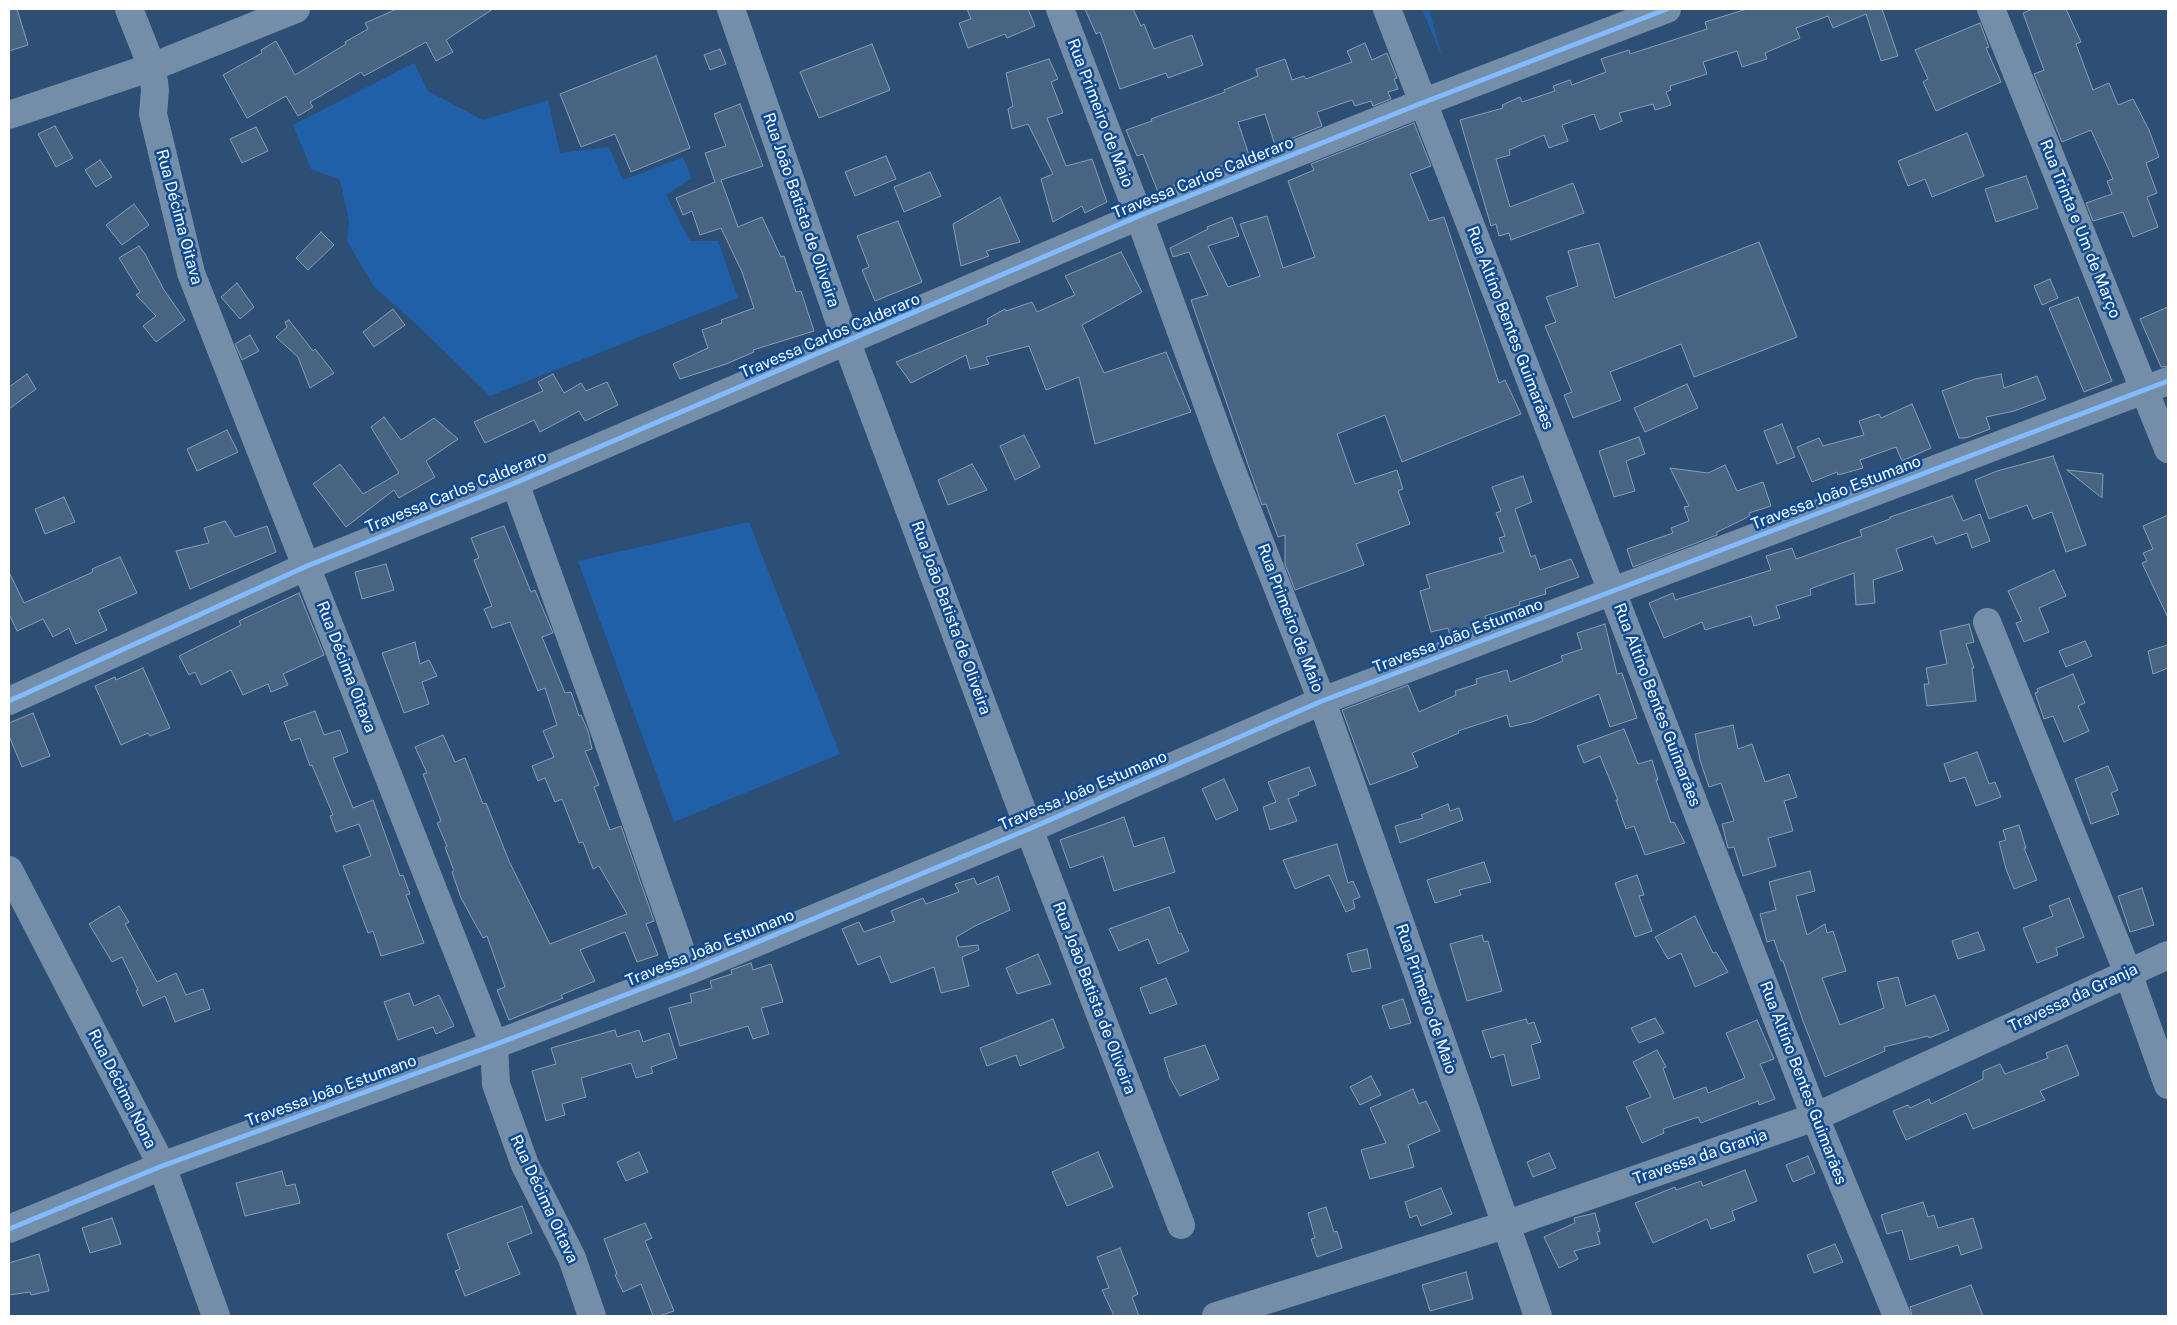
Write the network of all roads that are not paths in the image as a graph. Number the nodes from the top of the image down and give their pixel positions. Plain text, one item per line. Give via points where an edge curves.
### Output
1 (129, 9) edge
2 (296, 9) edge
3 (731, 9) edge
4 (1060, 9) edge
5 (1387, 9) edge
6 (1667, 9) edge
7 (1991, 9) edge
8 (152, 67) junction
9 (1422, 103) junction
10 (9, 115) edge
11 (1139, 216) junction
12 (847, 342) junction
13 (2156, 386) edge
14 (2168, 449) edge
15 (515, 483) junction
16 (307, 566) junction
17 (1613, 591) junction
18 (1987, 622) dead end
19 (9, 701) edge
20 (1322, 701) junction
21 (1029, 829) junction
22 (9, 870) edge
23 (2168, 955) edge
24 (688, 971) junction
25 (2128, 973) junction
26 (494, 1045) junction
27 (2168, 1085) edge
28 (1815, 1117) junction
29 (162, 1166) junction
30 (1181, 1225) dead end
31 (1505, 1225) junction
32 (9, 1229) edge
33 (216, 1316) edge
34 (592, 1316) edge
35 (1216, 1316) edge
36 (1538, 1316) edge
37 (1897, 1316) edge

1 - 8 street, Rua Décima Oitava
2 - 8 street
3 - 12 street, Rua João Batista de Oliveira
4 - 11 street, Rua Primeiro de Maio
5 - 9 street, Rua Altíno Bentes Guimarães
6 - 9 street, Travessa Carlos Calderaro
7 - 13 street, Rua Trinta e Um de Março
8 - 10 street
8 - 16 street, Rua Décima Oitava via 155,90 153,114 191,273
9 - 11 street, Travessa Carlos Calderaro
9 - 17 street, Rua Altíno Bentes Guimarães
11 - 12 street, Travessa Carlos Calderaro
11 - 20 street, Rua Primeiro de Maio via 1227,458
12 - 15 street, Travessa Carlos Calderaro
12 - 21 street, Rua João Batista de Oliveira
13 - 14 street, Rua Trinta e Um de Março
13 - 17 street, Travessa João Estumano
15 - 16 street, Travessa Carlos Calderaro
15 - 24 street
16 - 19 street, Travessa Carlos Calderaro
16 - 26 street, Rua Décima Oitava
17 - 20 street, Travessa João Estumano
17 - 28 street, Rua Altíno Bentes Guimarães
18 - 25 street
20 - 21 street, Travessa João Estumano
20 - 31 street, Rua Primeiro de Maio
21 - 24 street, Travessa João Estumano
21 - 30 street, Rua João Batista de Oliveira
22 - 29 street, Rua Décima Nona
23 - 25 street, Travessa da Granja
24 - 26 street, Travessa João Estumano
25 - 27 street
25 - 28 street, Travessa da Granja
26 - 29 street, Travessa João Estumano
26 - 34 street, Rua Décima Oitava via 496,1084 505,1114 525,1165 572,1258
28 - 31 street, Travessa da Granja
28 - 37 street, Rua Altíno Bentes Guimarães
29 - 32 street, Travessa João Estumano
29 - 33 street, Rua Décima Nona
31 - 35 street, Travessa da Granja
31 - 36 street, Rua Primeiro de Maio

